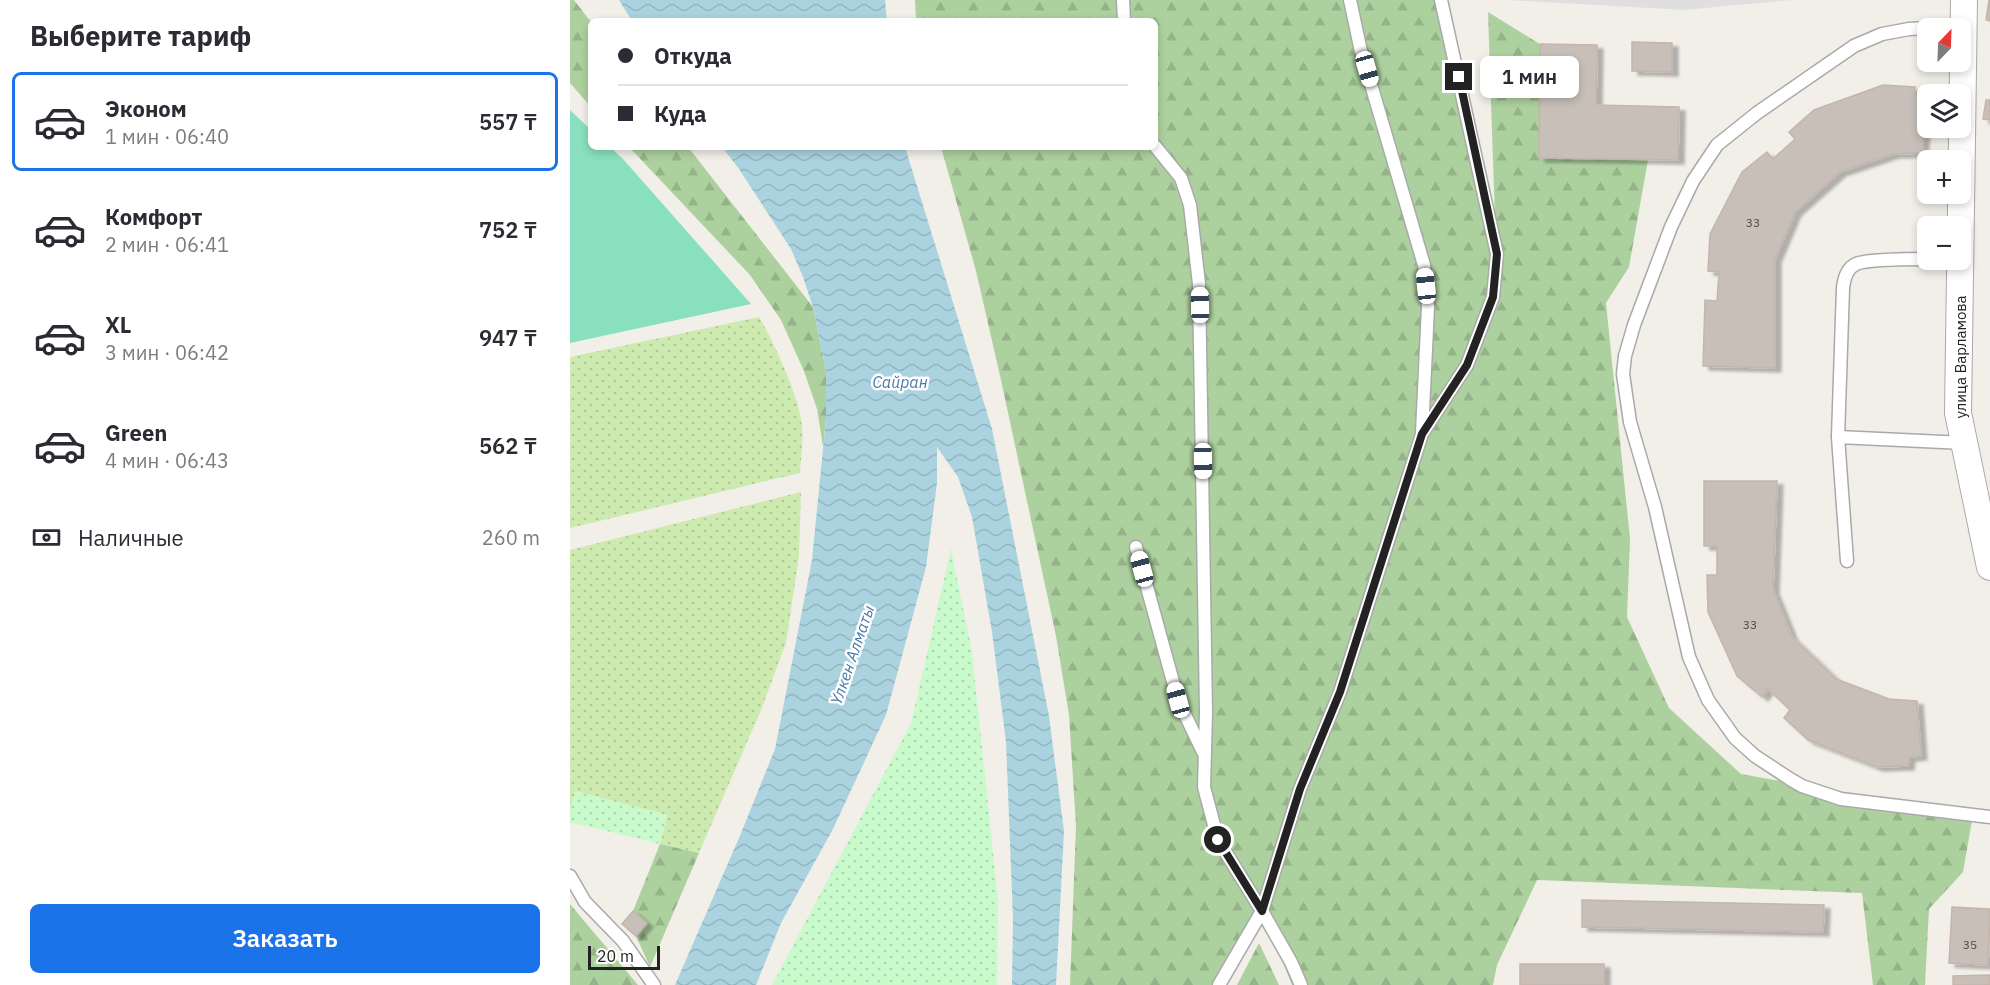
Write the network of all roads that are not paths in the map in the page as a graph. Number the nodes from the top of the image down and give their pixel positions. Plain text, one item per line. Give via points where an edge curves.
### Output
1 (1123, 0) edge
2 (1350, 0) edge
3 (1441, 0) edge
4 (1964, 0) edge
5 (1124, 18) edge
6 (1963, 18) edge
7 (1917, 29) edge
8 (1962, 72) edge
9 (1158, 150) edge
10 (1961, 216) edge
11 (1917, 259) edge
12 (1961, 270) edge
13 (1422, 434) junction
14 (1838, 437) junction
15 (1964, 443) junction
16 (1981, 484) edge
17 (1136, 547) dead end
18 (1847, 561) dead end
19 (1990, 567) edge
20 (1205, 756) junction
21 (1990, 817) edge
22 (570, 876) edge
23 (1262, 911) junction
24 (654, 985) edge
25 (1219, 985) edge
26 (1301, 985) edge

1 - 5 lane
2 - 13 lane via 1360,47 1424,265 1428,307
3 - 13 lane via 1497,254 1493,297 1467,365
4 - 6 street, улица Варламова
7 - 21 lane via 1882,34 1854,46 1717,145 1693,181 1671,228 1634,325 1623,374 1630,422 1655,507 1689,657 1708,700 1735,738 1802,786 1841,799
8 - 10 street, улица Варламова
9 - 20 lane via 1181,178 1190,205 1199,284
11 - 14 lane via 1856,264 1845,276
12 - 15 street, улица Варламова via 1958,412
13 - 23 lane via 1340,692 1300,789
14 - 15 lane
14 - 18 lane
15 - 16 street, улица Варламова
16 - 19 street, улица Варламова
17 - 20 lane via 1178,700
20 - 23 lane via 1203,787 1218,840
22 - 24 lane via 585,902 623,942
23 - 25 lane
23 - 26 lane

